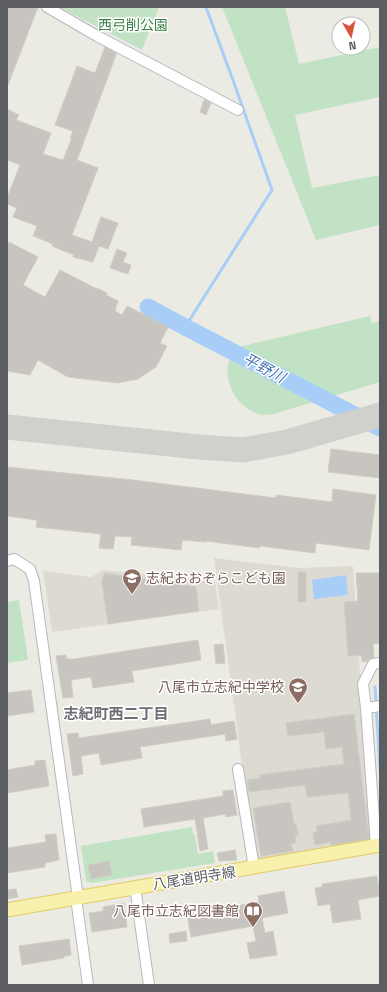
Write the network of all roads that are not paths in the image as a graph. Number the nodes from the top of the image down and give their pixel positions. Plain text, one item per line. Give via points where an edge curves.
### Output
1 (46, 7) edge
2 (238, 110) dead end
3 (7, 561) edge
4 (380, 663) edge
5 (380, 706) edge
6 (366, 708) junction
7 (238, 769) dead end
8 (378, 845) edge
9 (254, 868) junction
10 (135, 887) junction
11 (77, 898) junction
12 (7, 910) edge
13 (88, 985) edge
14 (150, 985) edge

1 - 2 street
3 - 11 street via 14,559 30,569 34,581
4 - 6 street via 373,664 363,684
5 - 6 street
6 - 8 street
7 - 9 street
8 - 9 main road, 八尾道明寺線
9 - 10 main road, 八尾道明寺線
10 - 11 main road, 八尾道明寺線
10 - 14 street
11 - 12 main road, 八尾道明寺線
11 - 13 street

